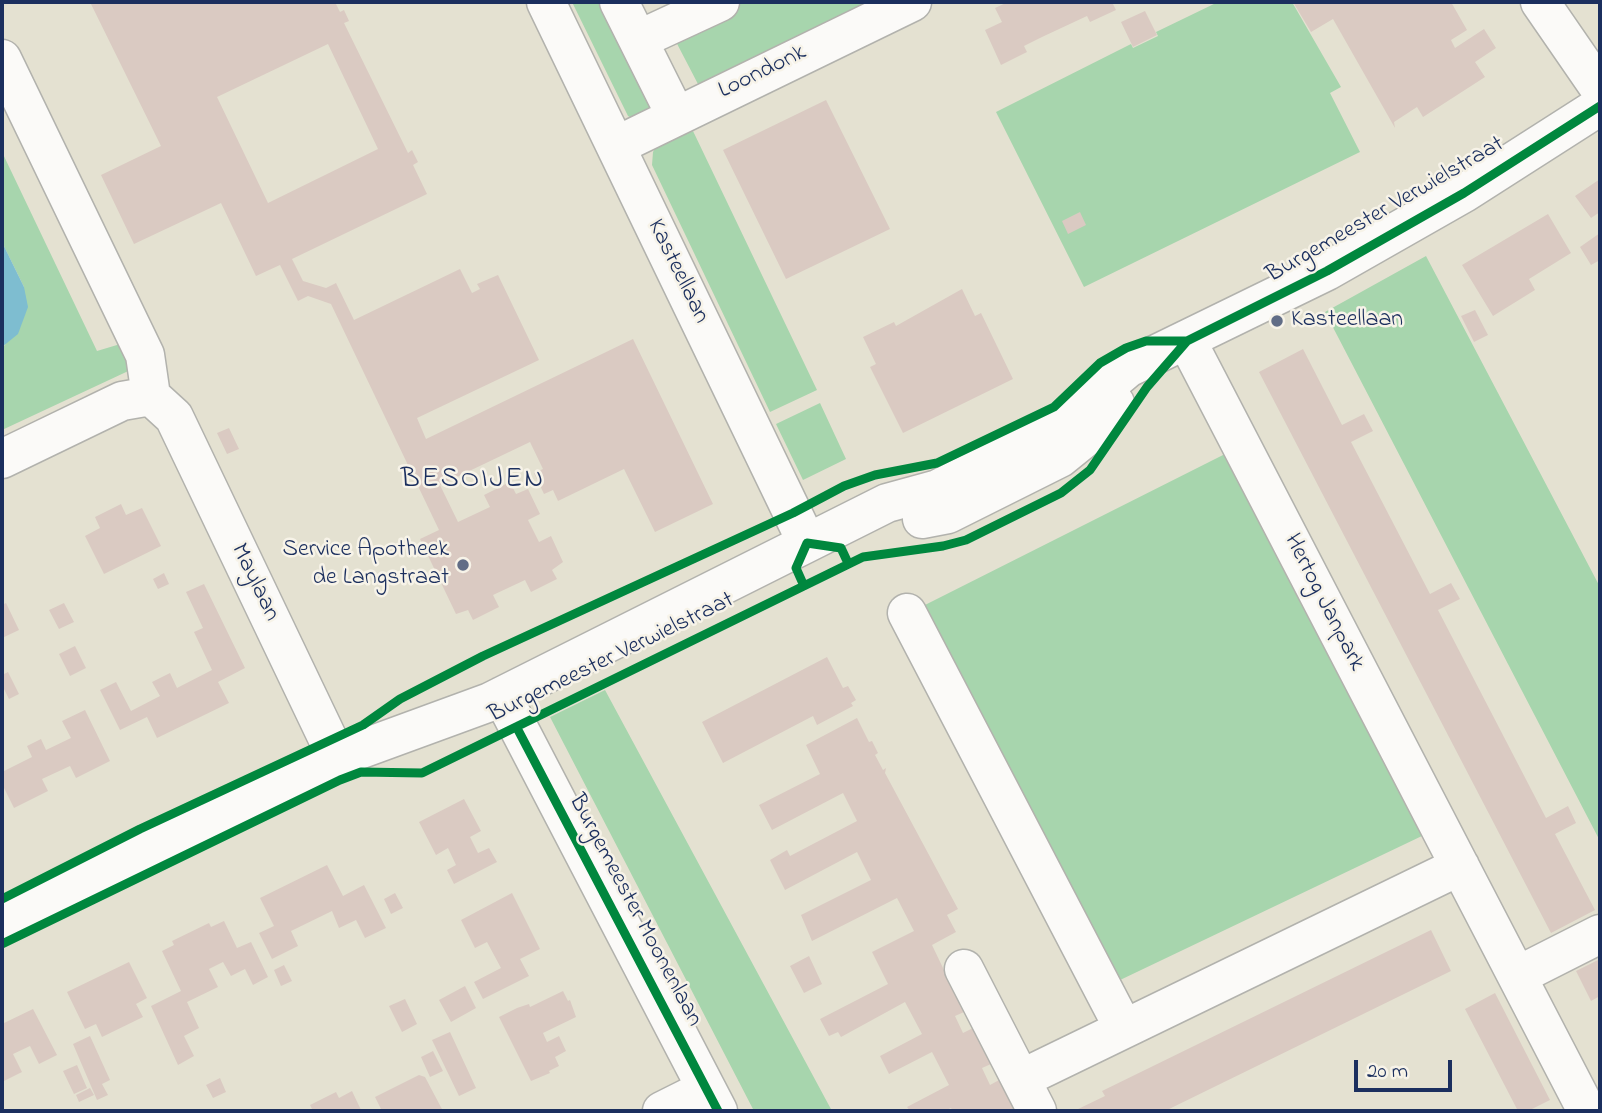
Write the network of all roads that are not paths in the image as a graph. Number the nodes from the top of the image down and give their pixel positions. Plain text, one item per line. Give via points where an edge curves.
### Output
1 (546, 2) edge
2 (619, 2) edge
3 (720, 2) edge
4 (912, 2) edge
5 (1540, 2) edge
6 (638, 40) junction
7 (2, 60) edge
8 (1600, 89) edge
9 (1600, 106) edge
10 (676, 116) junction
11 (616, 146) junction
12 (1172, 348) junction
13 (151, 396) junction
14 (2, 459) edge
15 (807, 543) junction
16 (907, 612) dead end
17 (502, 696) junction
18 (337, 758) junction
19 (1460, 866) junction
20 (2, 920) edge
21 (1600, 934) edge
22 (964, 969) dead end
23 (1517, 976) junction
24 (1124, 1029) junction
25 (1029, 1095) edge
26 (712, 1100) edge
27 (662, 1111) edge
28 (1587, 1111) edge

1 - 11 street, Kasteellaan
2 - 6 street
3 - 6 street
4 - 10 street, Loondonk
5 - 8 street
6 - 10 street
7 - 13 street via 145,355
9 - 12 street, Burgemeester Verwielstraat via 1464,193 1327,271
10 - 11 street, Loondonk
11 - 15 street, Kasteellaan
12 - 15 street, Burgemeester Verwielstraat via 1060,458 948,514 892,525 843,527
12 - 19 street, Hertog Janpark
13 - 14 street via 122,401
13 - 18 street, Maylaan via 174,417
15 - 17 street, Burgemeester Verwielstraat
16 - 24 street
17 - 18 street, Burgemeester Verwielstraat
17 - 26 street, Burgemeester Moonenlaan
18 - 20 street, Burgemeester Verwielstraat
19 - 23 street, Hertog Janpark
19 - 24 street
21 - 23 street
22 - 25 street
23 - 28 street, Hertog Janpark
24 - 25 street
26 - 27 street

